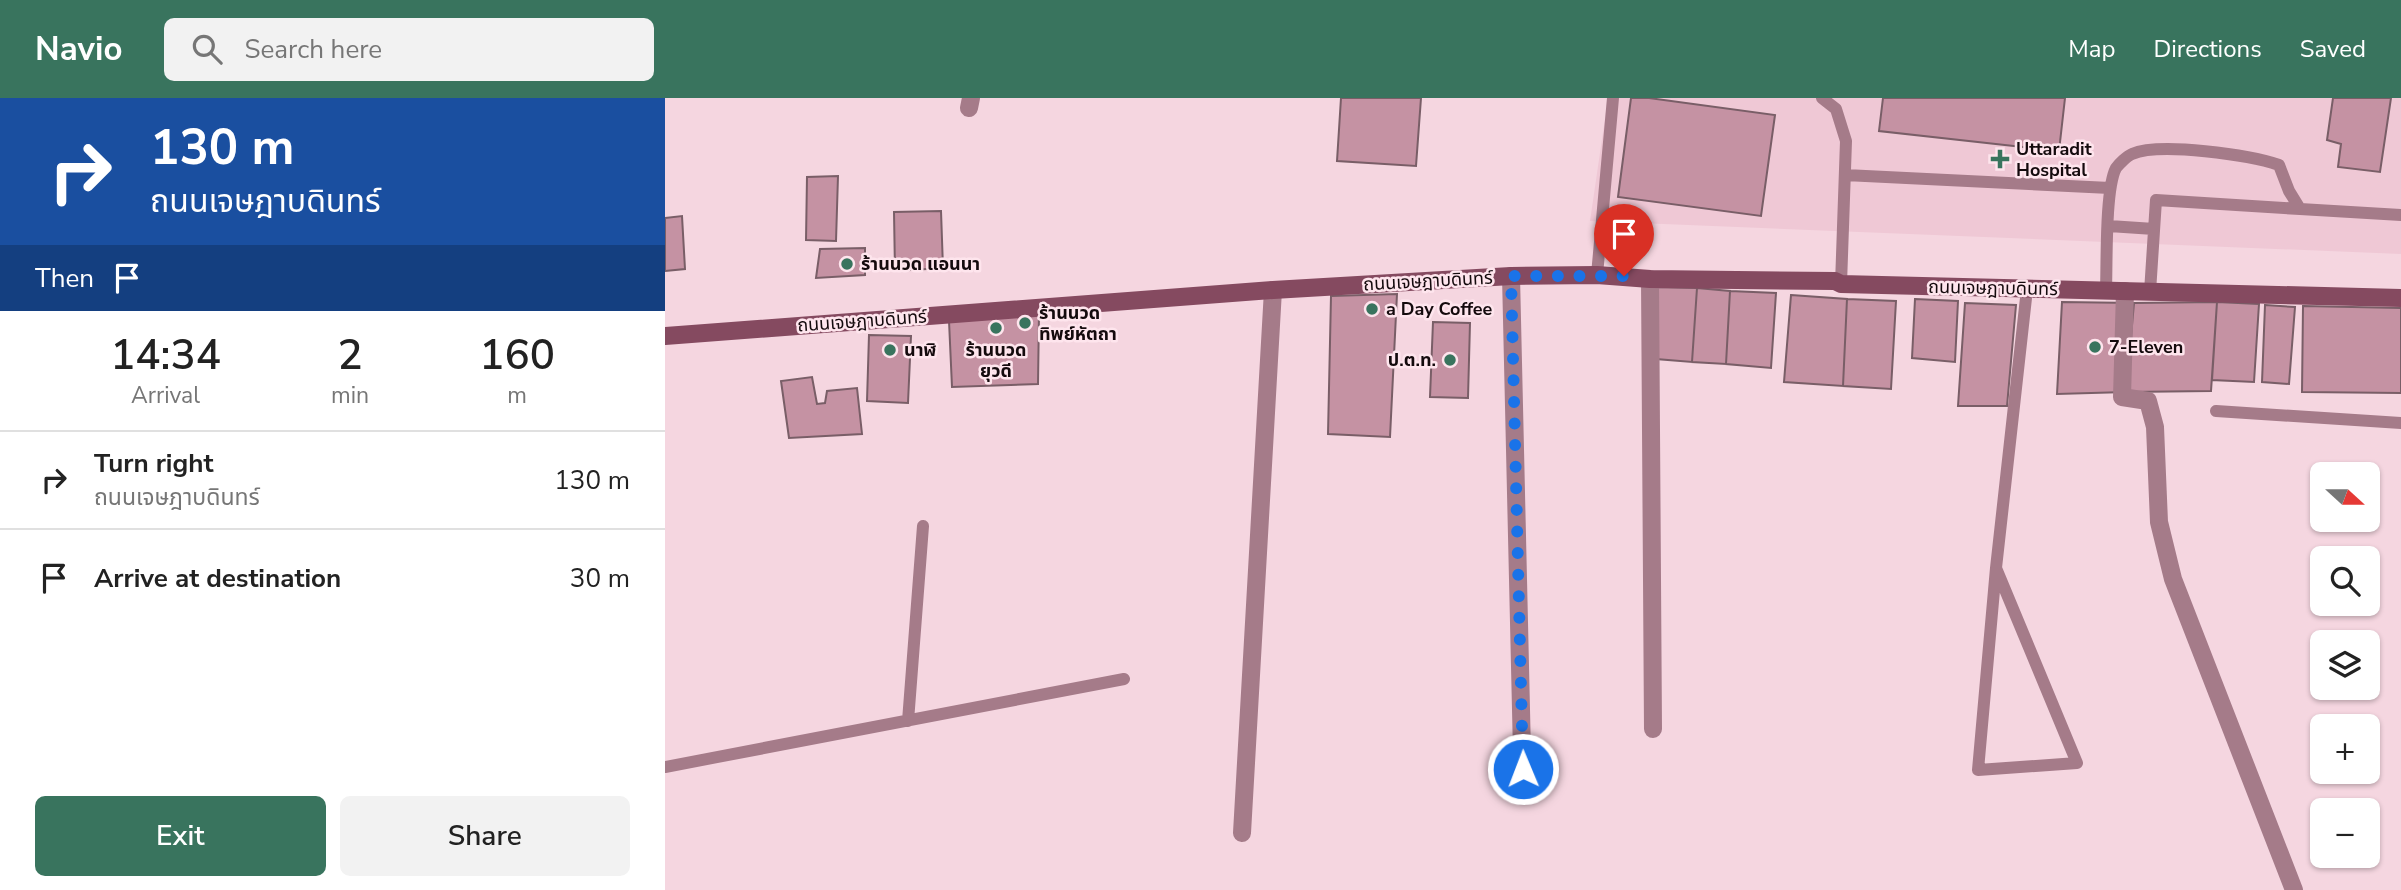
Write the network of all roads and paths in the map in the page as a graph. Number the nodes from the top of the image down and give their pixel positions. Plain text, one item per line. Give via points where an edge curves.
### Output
1 (1613, 98) edge
2 (1822, 98) edge
3 (1845, 175) junction
4 (2110, 188) junction
5 (2300, 209) junction
6 (2401, 215) edge
7 (2109, 226) junction
8 (2154, 229) junction
9 (1597, 275) junction
10 (1511, 276) junction
11 (1650, 279) junction
12 (1841, 284) junction
13 (2027, 289) junction
14 (1273, 290) junction
15 (2106, 290) junction
16 (2125, 291) junction
17 (2150, 292) junction
18 (2401, 298) edge
19 (665, 336) edge
20 (2216, 411) dead end
21 (2401, 423) edge
22 (923, 526) dead end
23 (1996, 568) junction
24 (1124, 679) dead end
25 (908, 721) junction
26 (1653, 729) dead end
27 (665, 767) edge
28 (1523, 796) dead end
29 (1242, 833) dead end
30 (2294, 890) edge

1 - 9 lane
2 - 3 lane via 1836,109 1846,141
3 - 4 lane
3 - 12 lane
4 - 5 lane via 2117,168 2130,154 2157,148 2258,158 2279,165
4 - 7 lane
5 - 6 lane
5 - 8 lane via 2156,200
7 - 8 lane
7 - 15 lane
8 - 17 lane
9 - 10 street, ถนนเจษฎาบดินทร์
9 - 11 street, ถนนเจษฎาบดินทร์
10 - 14 street, ถนนเจษฎาบดินทร์
10 - 28 street
11 - 12 street, ถนนเจษฎาบดินทร์
11 - 26 street
12 - 13 street, ถนนเจษฎาบดินทร์
13 - 15 street, ถนนเจษฎาบดินทร์
13 - 23 lane
14 - 19 street, ถนนเจษฎาบดินทร์
14 - 29 street
15 - 16 street, ถนนเจษฎาบดินทร์
16 - 17 street, ถนนเจษฎาบดินทร์
16 - 30 street via 2122,397 2148,401 2155,427 2159,522 2173,579
17 - 18 street, ถนนเจษฎาบดินทร์
20 - 21 lane
22 - 25 lane
23 - 23 lane via 1978,770 2077,764 2062,727
24 - 25 lane
25 - 27 lane

